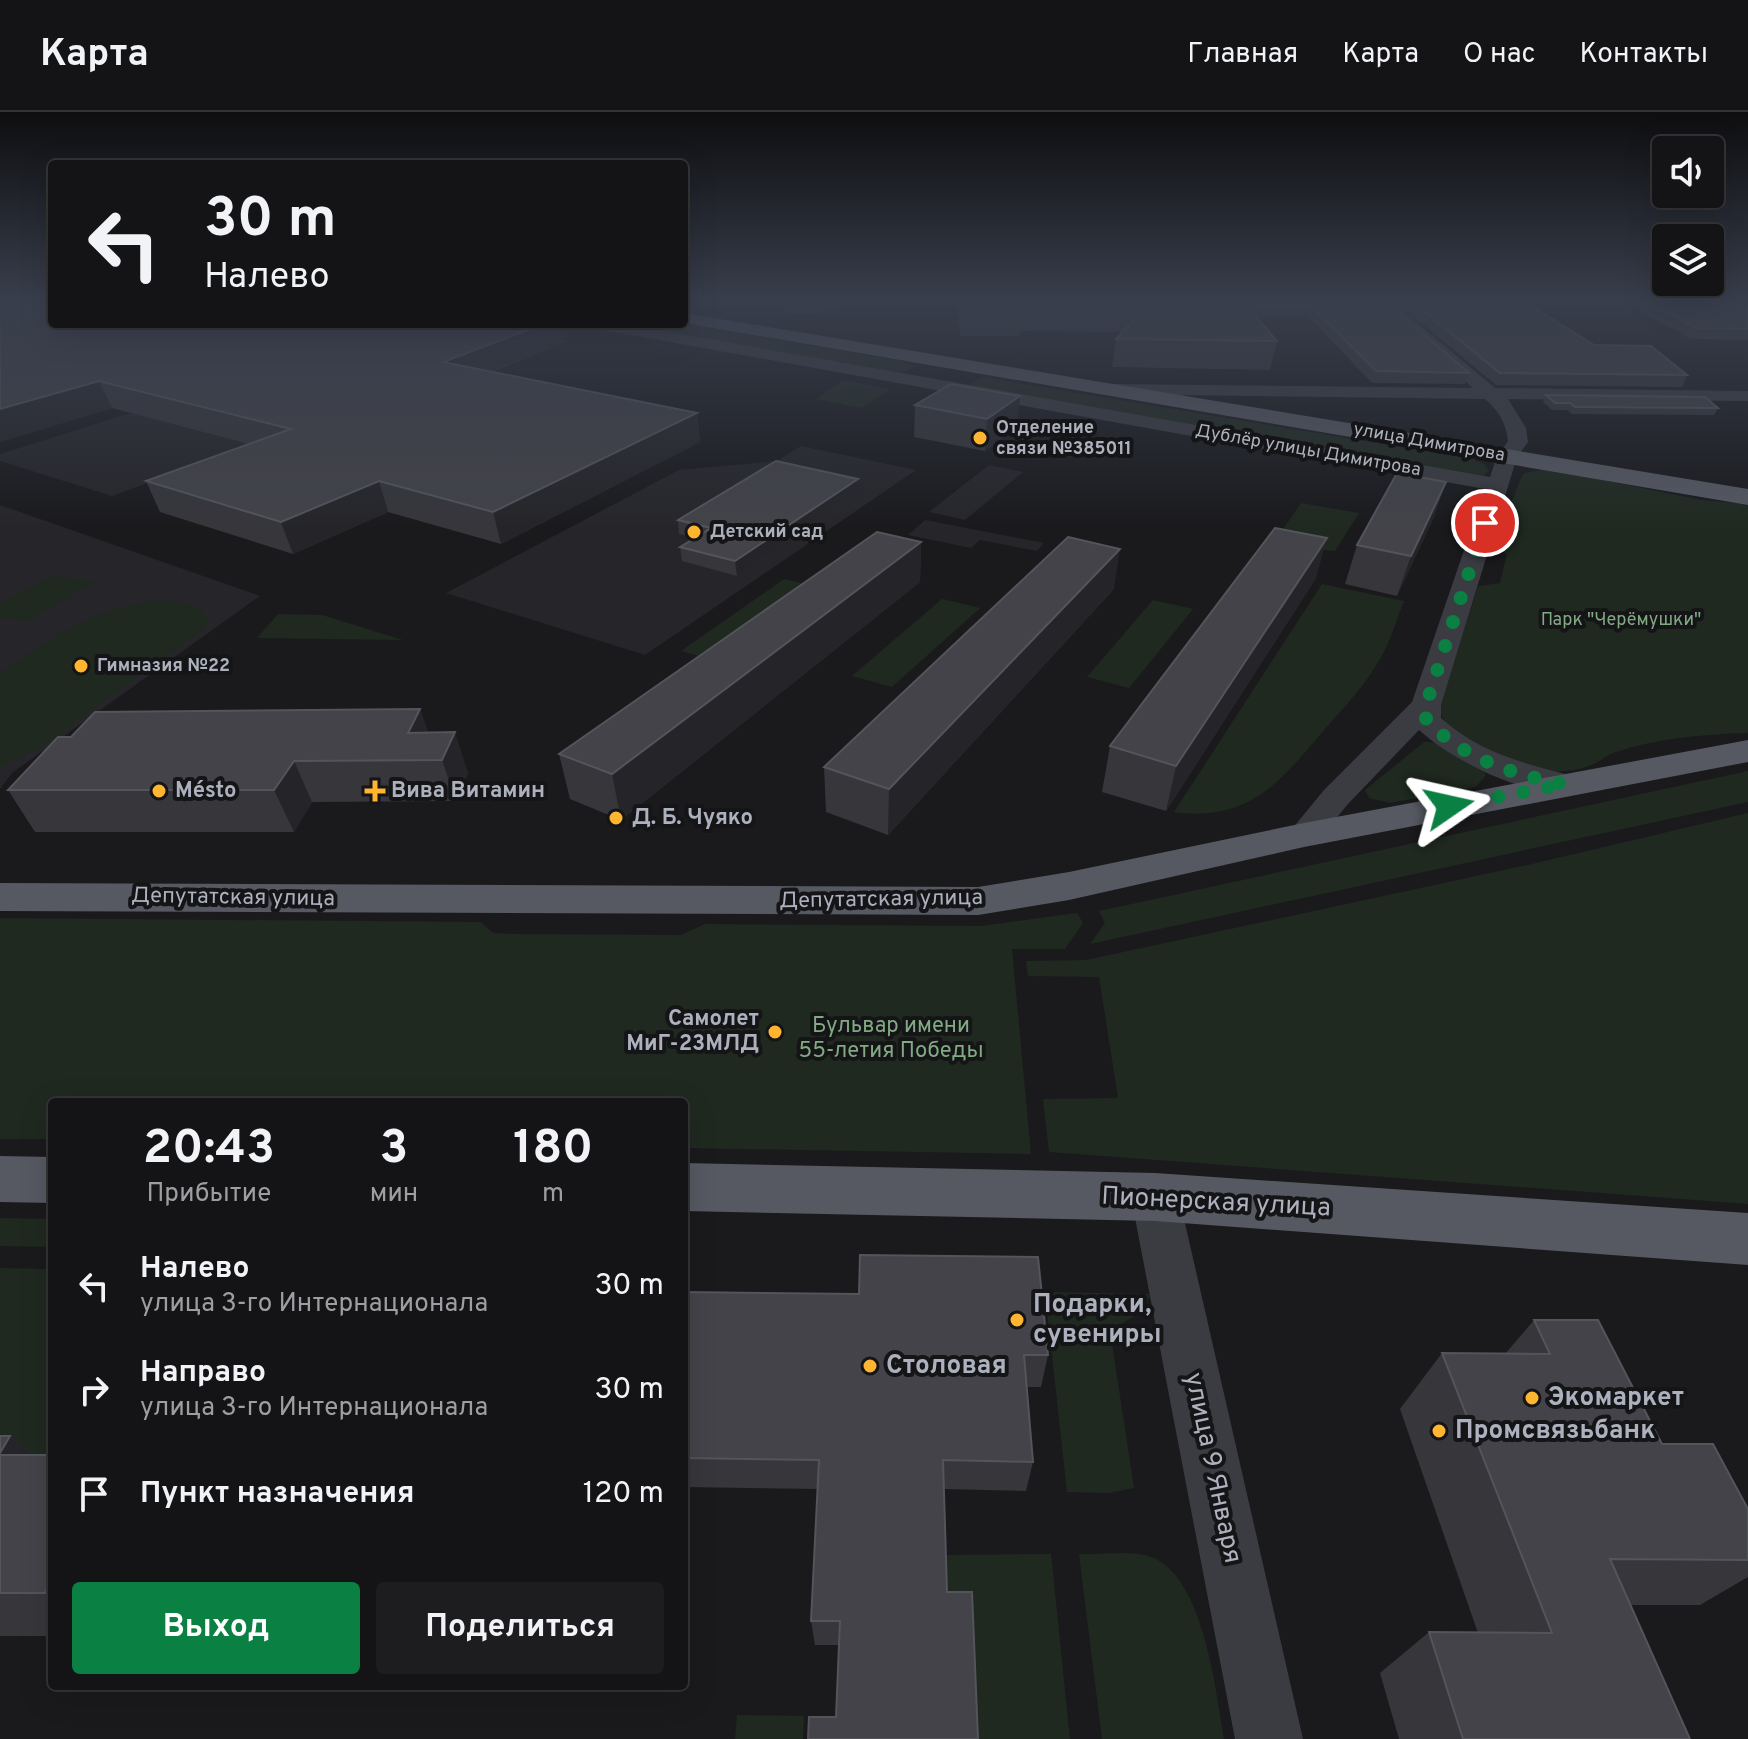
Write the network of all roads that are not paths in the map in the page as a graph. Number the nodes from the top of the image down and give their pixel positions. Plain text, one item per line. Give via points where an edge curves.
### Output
1 (894, 377) edge
2 (1036, 377) edge
3 (1471, 377) edge
4 (1108, 389) junction
5 (1491, 394) junction
6 (1748, 396) edge
7 (1507, 456) junction
8 (1498, 485) junction
9 (1748, 497) edge
10 (1426, 705) junction
11 (1748, 751) edge
12 (1566, 784) junction
13 (1304, 835) junction
14 (0, 897) edge
15 (0, 1179) edge
16 (48, 1180) edge
17 (688, 1187) edge
18 (1155, 1197) junction
19 (1748, 1239) edge
20 (1269, 1739) edge

1 - 8 street, Дублёр улицы Димитрова
2 - 4 main road, улица Димитрова
3 - 5 street
4 - 5 street
4 - 7 main road, улица Димитрова
5 - 6 street
5 - 7 street via 1505,406 1516,428 1518,442
7 - 8 street
7 - 9 main road, улица Димитрова
8 - 10 street
10 - 12 street via 1426,720 1453,744 1511,774
10 - 13 street
11 - 12 main road, Депутатская улица
12 - 13 main road, Депутатская улица
13 - 14 main road, Депутатская улица via 978,901
15 - 16 main road
17 - 18 main road, Пионерская улица
18 - 19 main road, Пионерская улица
18 - 20 street, улица 9 Января

